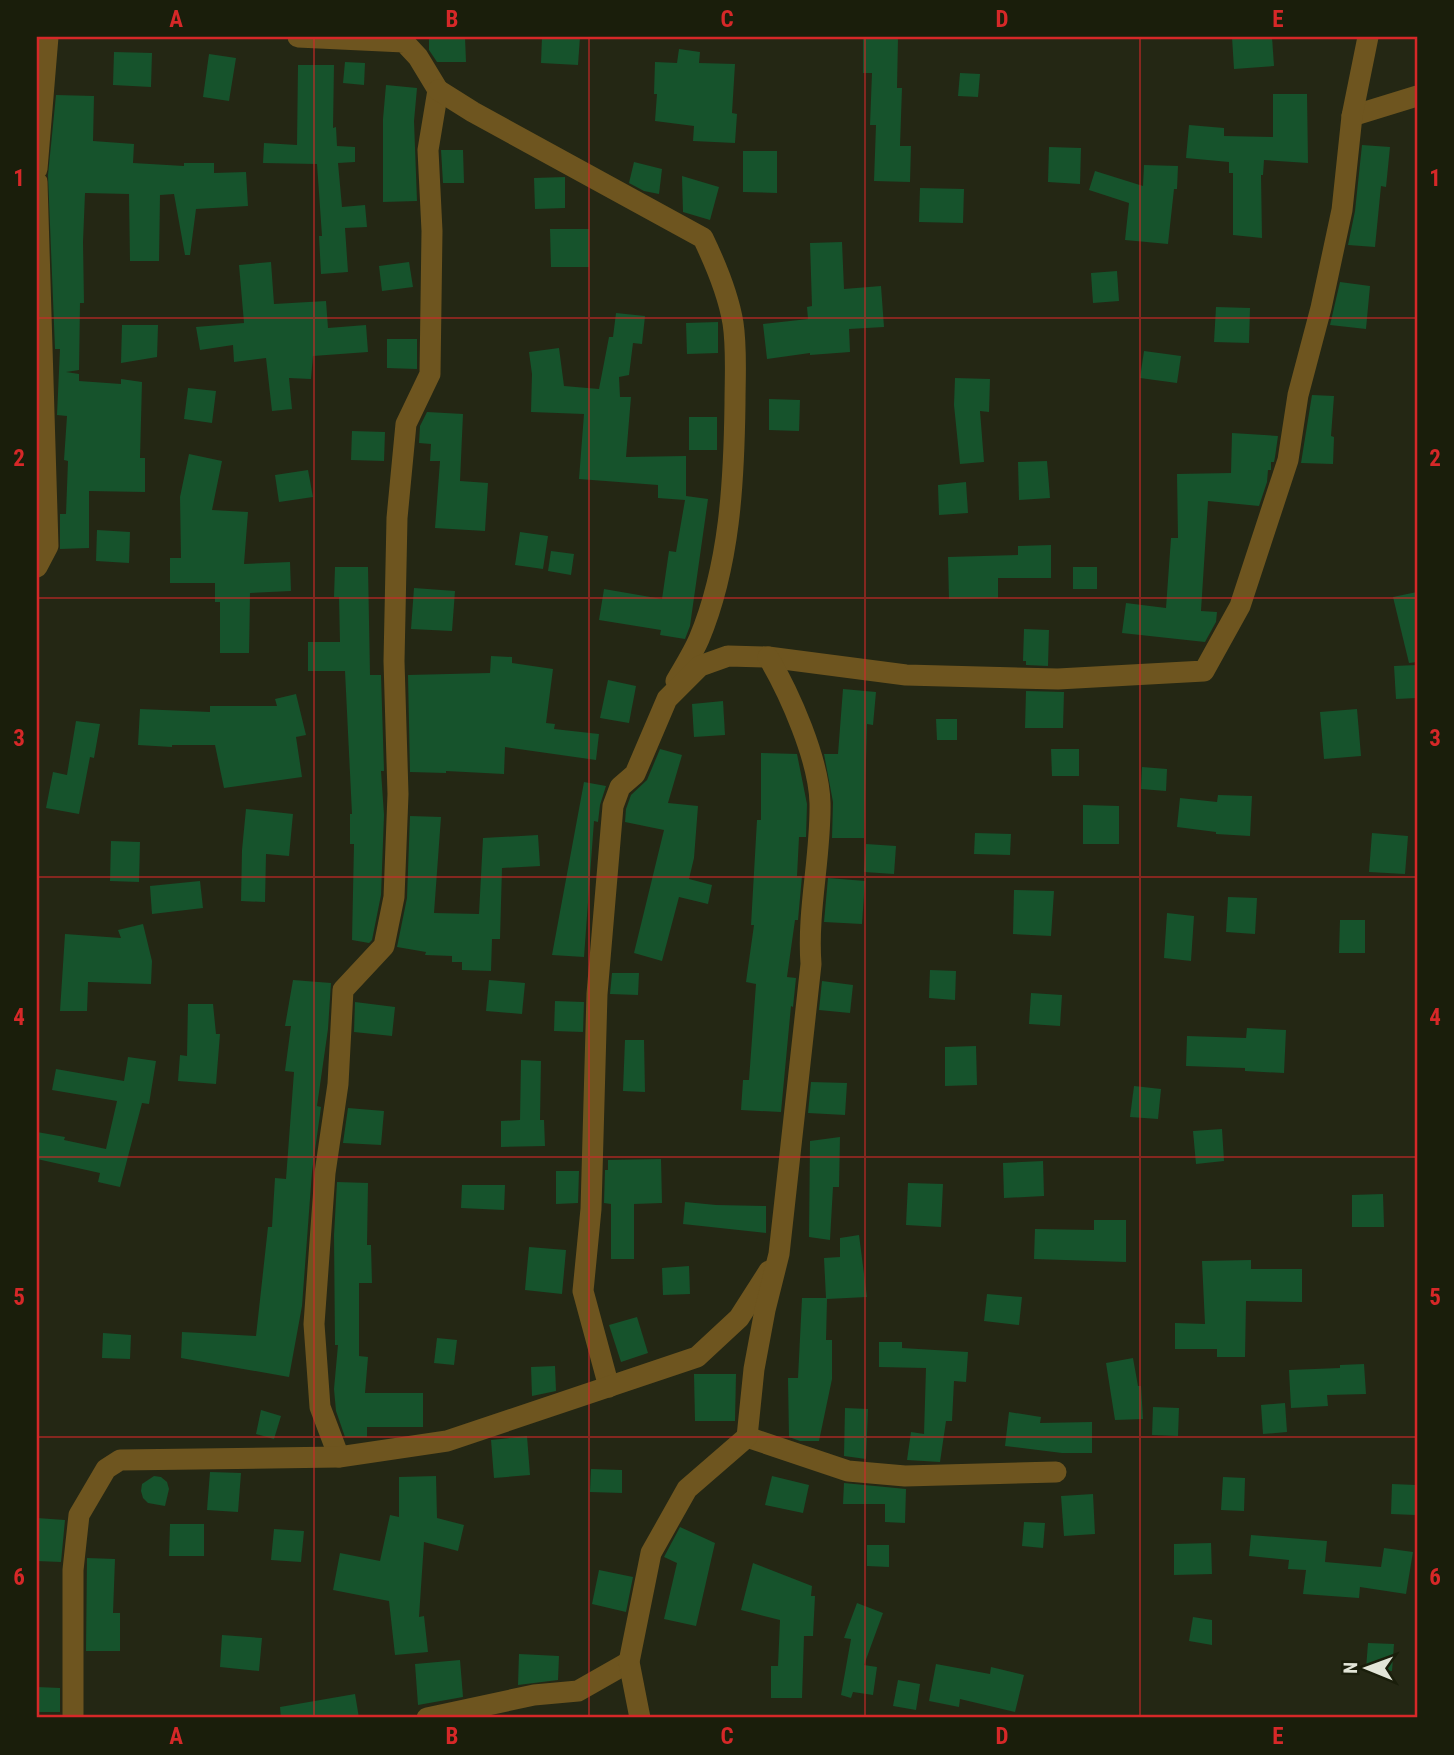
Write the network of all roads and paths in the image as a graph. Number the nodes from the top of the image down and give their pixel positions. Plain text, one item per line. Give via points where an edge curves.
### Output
1 (48, 37) edge
2 (299, 37) edge
3 (1368, 37) edge
4 (418, 47) edge
5 (438, 90) junction
6 (1417, 96) edge
7 (1352, 116) junction
8 (37, 169) edge
9 (37, 182) edge
10 (37, 567) edge
11 (768, 657) junction
12 (667, 699) junction
13 (779, 1254) junction
14 (609, 1387) junction
15 (747, 1437) junction
16 (339, 1457) junction
17 (1056, 1472) dead end
18 (629, 1662) junction
19 (73, 1718) edge
20 (427, 1718) edge
21 (640, 1718) edge

1 - 8 street
2 - 4 street via 404,42
3 - 7 street
4 - 5 street
5 - 12 street via 703,238 721,277 733,323 734,448 728,523 717,582 699,639
5 - 16 street via 428,150 430,374 406,424 397,518 394,897 384,946 343,990 314,1324 320,1407
6 - 7 street
7 - 11 street via 1342,210 1298,395 1288,460 1240,606 1204,671 1058,679 906,675
9 - 10 street via 48,546
11 - 12 street via 729,656 701,666
11 - 13 street via 786,687 810,753 820,801 811,964
12 - 14 street via 635,774 620,787 613,806 599,968 592,1209 583,1291
13 - 14 street via 739,1318 697,1357
13 - 15 street via 754,1369
14 - 16 street via 447,1441
15 - 17 street via 848,1471 905,1476
15 - 18 street via 687,1489 651,1553
16 - 19 street via 120,1460 106,1469 79,1515 73,1570
18 - 20 street via 578,1691 534,1695
18 - 21 street

